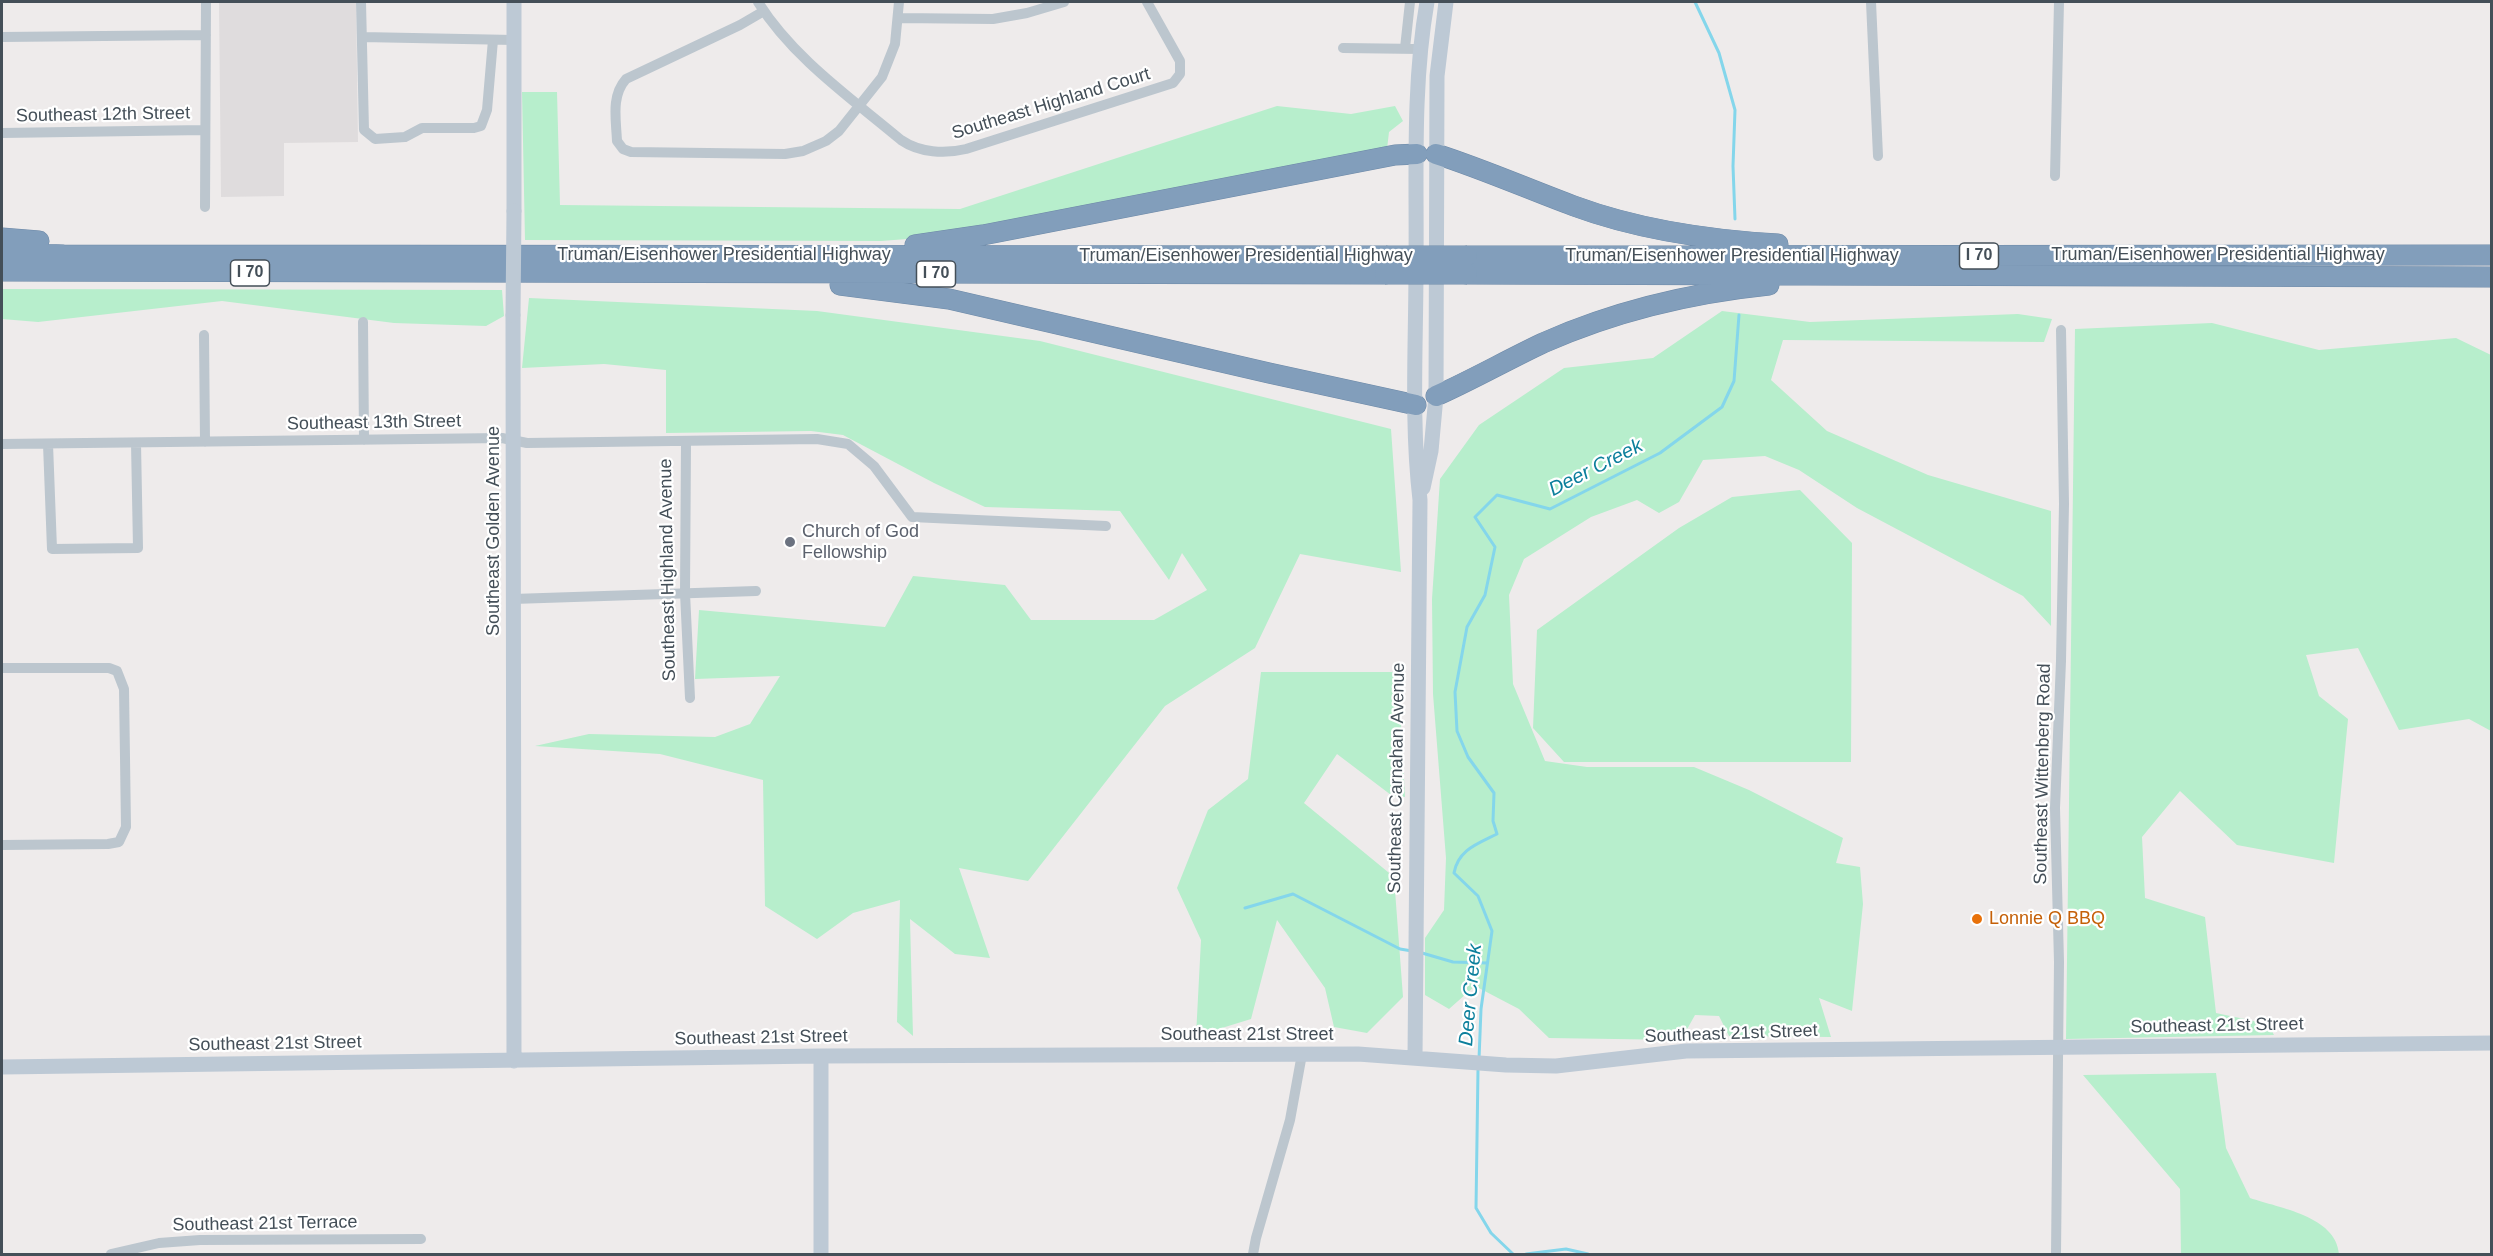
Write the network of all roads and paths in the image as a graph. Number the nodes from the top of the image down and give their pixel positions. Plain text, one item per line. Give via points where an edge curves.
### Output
1 (206, 2) edge
2 (361, 2) edge
3 (514, 2) edge
4 (899, 2) edge
5 (1064, 2) edge
6 (1147, 2) edge
7 (1410, 2) edge
8 (1427, 2) edge
9 (1446, 2) edge
10 (1871, 2) edge
11 (2059, 2) edge
12 (761, 6) edge
13 (899, 18) junction
14 (206, 36) junction
15 (2, 37) edge
16 (362, 37) junction
17 (493, 40) junction
18 (514, 40) junction
19 (1343, 48) dead end
20 (1413, 49) junction
21 (860, 106) junction
22 (204, 130) junction
23 (2, 133) edge
24 (1426, 154) junction
25 (1878, 156) dead end
26 (2055, 176) dead end
27 (205, 207) dead end
28 (2, 238) edge
29 (2492, 250) edge
30 (2, 253) edge
31 (248, 255) junction
32 (2454, 255) junction
33 (2492, 255) edge
34 (785, 256) junction
35 (1936, 256) junction
36 (1386, 265) junction
37 (1467, 265) junction
38 (5, 272) edge
39 (670, 273) junction
40 (1881, 274) junction
41 (2411, 277) junction
42 (2492, 277) edge
43 (2492, 286) edge
44 (363, 322) dead end
45 (2061, 330) dead end
46 (204, 335) dead end
47 (1436, 396) junction
48 (1416, 405) junction
49 (364, 440) junction
50 (513, 441) junction
51 (136, 442) junction
52 (205, 442) junction
53 (686, 442) junction
54 (2, 444) edge
55 (48, 444) junction
56 (1420, 500) junction
57 (1106, 526) dead end
58 (756, 591) dead end
59 (685, 593) junction
60 (513, 598) junction
61 (2, 668) edge
62 (690, 698) dead end
63 (2, 845) edge
64 (2492, 1043) edge
65 (2057, 1048) junction
66 (1302, 1054) junction
67 (821, 1056) junction
68 (1415, 1057) junction
69 (514, 1061) junction
70 (2, 1067) edge
71 (421, 1239) dead end
72 (111, 1254) edge
73 (821, 1254) edge
74 (1253, 1254) edge
75 (2056, 1254) edge

1 - 14 street
2 - 16 street
3 - 18 street, Southeast Golden Avenue
4 - 13 street
5 - 13 street via 993,19
6 - 21 street, Southeast Highland Court via 1180,61 1180,74 1171,85 954,152 931,151 905,143
7 - 20 street
8 - 20 street
9 - 24 street
10 - 25 street
11 - 26 street
12 - 21 street via 803,57
12 - 21 street via 626,79 616,100 619,146 630,152 793,153 826,141
13 - 21 street via 889,63
14 - 15 street
14 - 22 street
16 - 17 street
16 - 17 street via 364,130 375,139 405,137 422,128 481,126 486,119
17 - 18 street
18 - 50 street, Southeast Golden Avenue, bridge
19 - 20 street
20 - 24 street
22 - 23 street, Southeast 12th Street
22 - 27 street
24 - 34 highway via 1395,155 983,235 918,245
24 - 35 highway via 1482,169 1574,206 1679,234
24 - 47 street, Southeast Carnahan Avenue
24 - 48 street, Southeast Carnahan Avenue
28 - 31 highway via 177,247
29 - 32 highway
30 - 31 highway, Truman/Eisenhower Presidential Highway / I 70
31 - 34 highway, Truman/Eisenhower Presidential Highway / I 70
32 - 33 highway, Truman/Eisenhower Presidential Highway / I 70
32 - 35 highway, Truman/Eisenhower Presidential Highway / I 70
34 - 36 highway, Truman/Eisenhower Presidential Highway / I 70
35 - 37 highway, Truman/Eisenhower Presidential Highway / I 70
36 - 37 highway, Truman/Eisenhower Presidential Highway / I 70, bridge
36 - 39 highway, Truman/Eisenhower Presidential Highway / I 70
37 - 40 highway, Truman/Eisenhower Presidential Highway / I 70
38 - 39 highway, Truman/Eisenhower Presidential Highway / I 70
39 - 48 highway via 869,288 949,299
40 - 41 highway, Truman/Eisenhower Presidential Highway / I 70
40 - 47 highway via 1751,287 1635,309 1542,344
41 - 42 highway, Truman/Eisenhower Presidential Highway / I 70
41 - 43 highway
44 - 49 street
45 - 65 street, Southeast Wittenberg Road via 2064,504 2055,808
46 - 52 street
47 - 48 street
47 - 56 street, Southeast Carnahan Avenue via 1431,451
48 - 56 street, Southeast Carnahan Avenue
49 - 50 street, Southeast 13th Street
49 - 52 street, Southeast 13th Street
50 - 53 street, Southeast 13th Street
50 - 60 street, Southeast Golden Avenue
51 - 52 street, Southeast 13th Street
51 - 55 street, Southeast 13th Street
51 - 55 street via 138,548 52,549
53 - 57 street, Southeast 13th Street via 818,439 848,444 874,466 912,517
53 - 59 street, Southeast Highland Avenue
54 - 55 street, Southeast 13th Street
56 - 68 street, Southeast Carnahan Avenue
58 - 59 street
59 - 60 street
59 - 62 street, Southeast Highland Avenue
60 - 69 street, Southeast Golden Avenue
61 - 63 street via 117,671 124,689 126,827 119,842 108,844
64 - 65 street, Southeast 21st Street
65 - 68 street, Southeast 21st Street via 1686,1052 1556,1066
65 - 75 street, Southeast Wittenberg Road
66 - 67 street, Southeast 21st Street
66 - 68 street, Southeast 21st Street
66 - 74 street via 1290,1120
67 - 69 street, Southeast 21st Street
67 - 73 street
69 - 70 street, Southeast 21st Street
71 - 72 street, Southeast 21st Terrace via 200,1239

